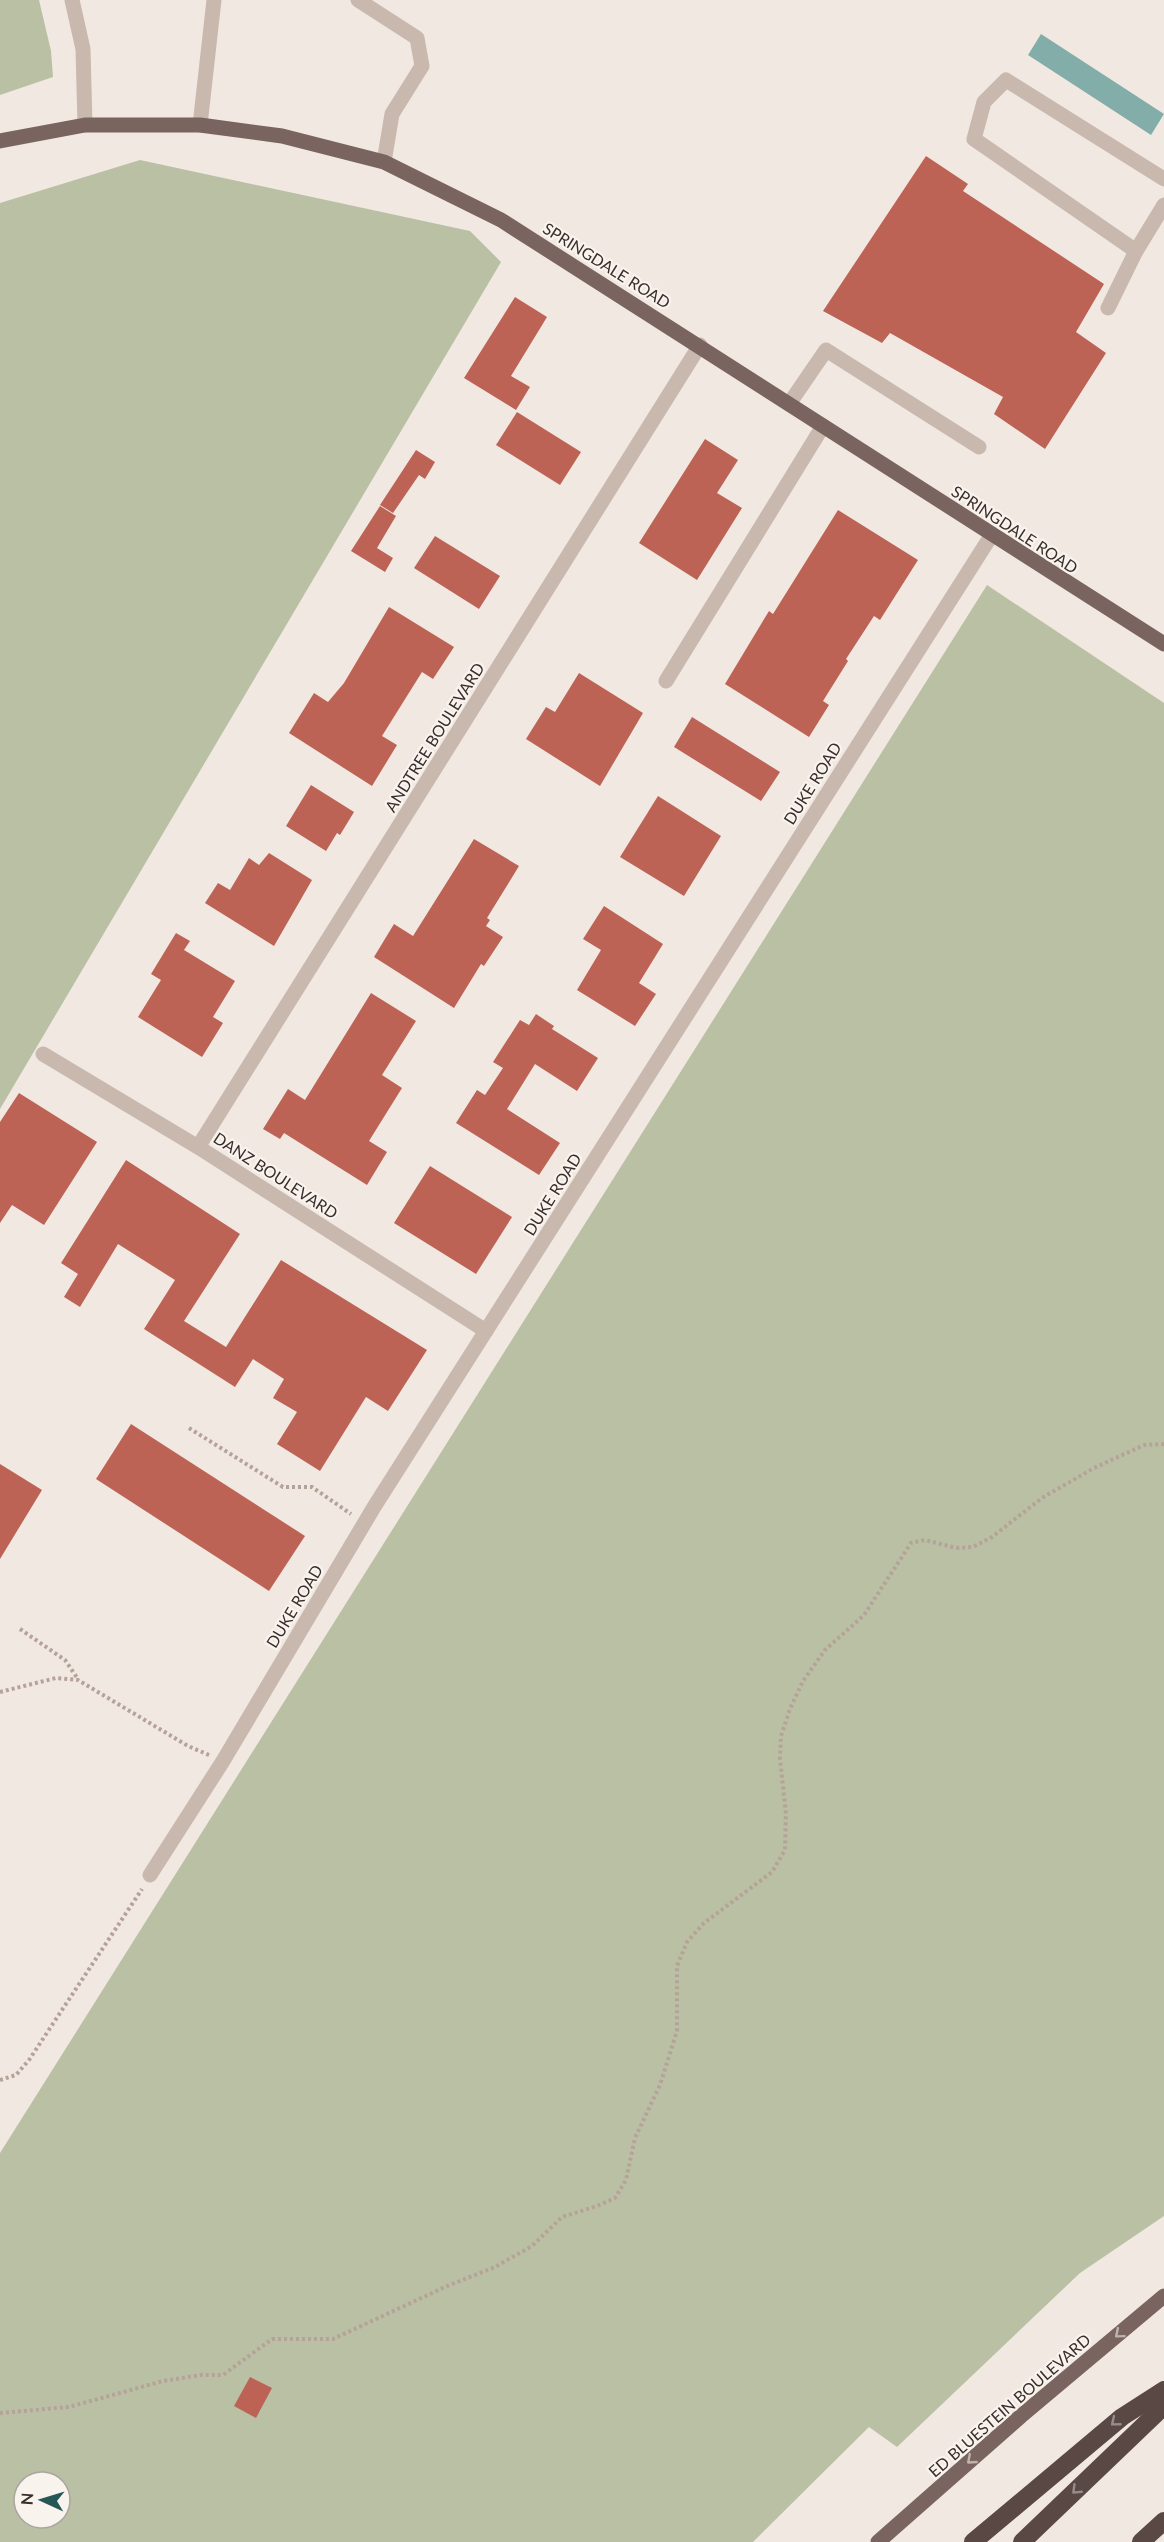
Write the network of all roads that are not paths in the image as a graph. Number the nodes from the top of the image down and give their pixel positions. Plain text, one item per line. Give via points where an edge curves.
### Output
1 (72, 0) edge
2 (214, 0) edge
3 (358, 0) edge
4 (85, 125) junction
5 (200, 125) junction
6 (0, 141) edge
7 (384, 162) junction
8 (1164, 179) edge
9 (1164, 205) edge
10 (1136, 251) junction
11 (1108, 308) dead end
12 (700, 345) junction
13 (789, 404) junction
14 (823, 426) junction
15 (979, 447) dead end
16 (991, 536) junction
17 (1164, 644) edge
18 (666, 681) dead end
19 (43, 1054) dead end
20 (198, 1147) junction
21 (486, 1331) junction
22 (150, 1875) road end
23 (1164, 2296) edge
24 (1164, 2390) edge
25 (1164, 2406) edge
26 (1164, 2521) edge
27 (878, 2542) edge
28 (973, 2542) edge
29 (1022, 2542) edge
30 (1141, 2542) edge

1 - 4 street via 83,49
2 - 5 street
3 - 7 street via 417,38 422,66 392,114
4 - 5 main road, SPRINGDALE ROAD
4 - 6 main road, SPRINGDALE ROAD
5 - 7 main road, SPRINGDALE ROAD via 282,136
7 - 12 main road, SPRINGDALE ROAD via 501,220
8 - 10 street via 1006,80 984,102 975,140
9 - 10 street
10 - 11 street
12 - 13 main road, SPRINGDALE ROAD
12 - 20 street, ANDTREE BOULEVARD
13 - 14 main road, SPRINGDALE ROAD
13 - 15 street via 826,350
14 - 16 main road, SPRINGDALE ROAD
14 - 18 street
16 - 17 main road, SPRINGDALE ROAD
16 - 21 street, DUKE ROAD
19 - 20 street, DANZ BOULEVARD
20 - 21 street, DANZ BOULEVARD
21 - 22 street, DUKE ROAD
23 -> 27 main road, ED BLUESTEIN BOULEVARD
24 -> 28 highway via 1122,2417
25 -> 29 highway
26 - 30 highway

